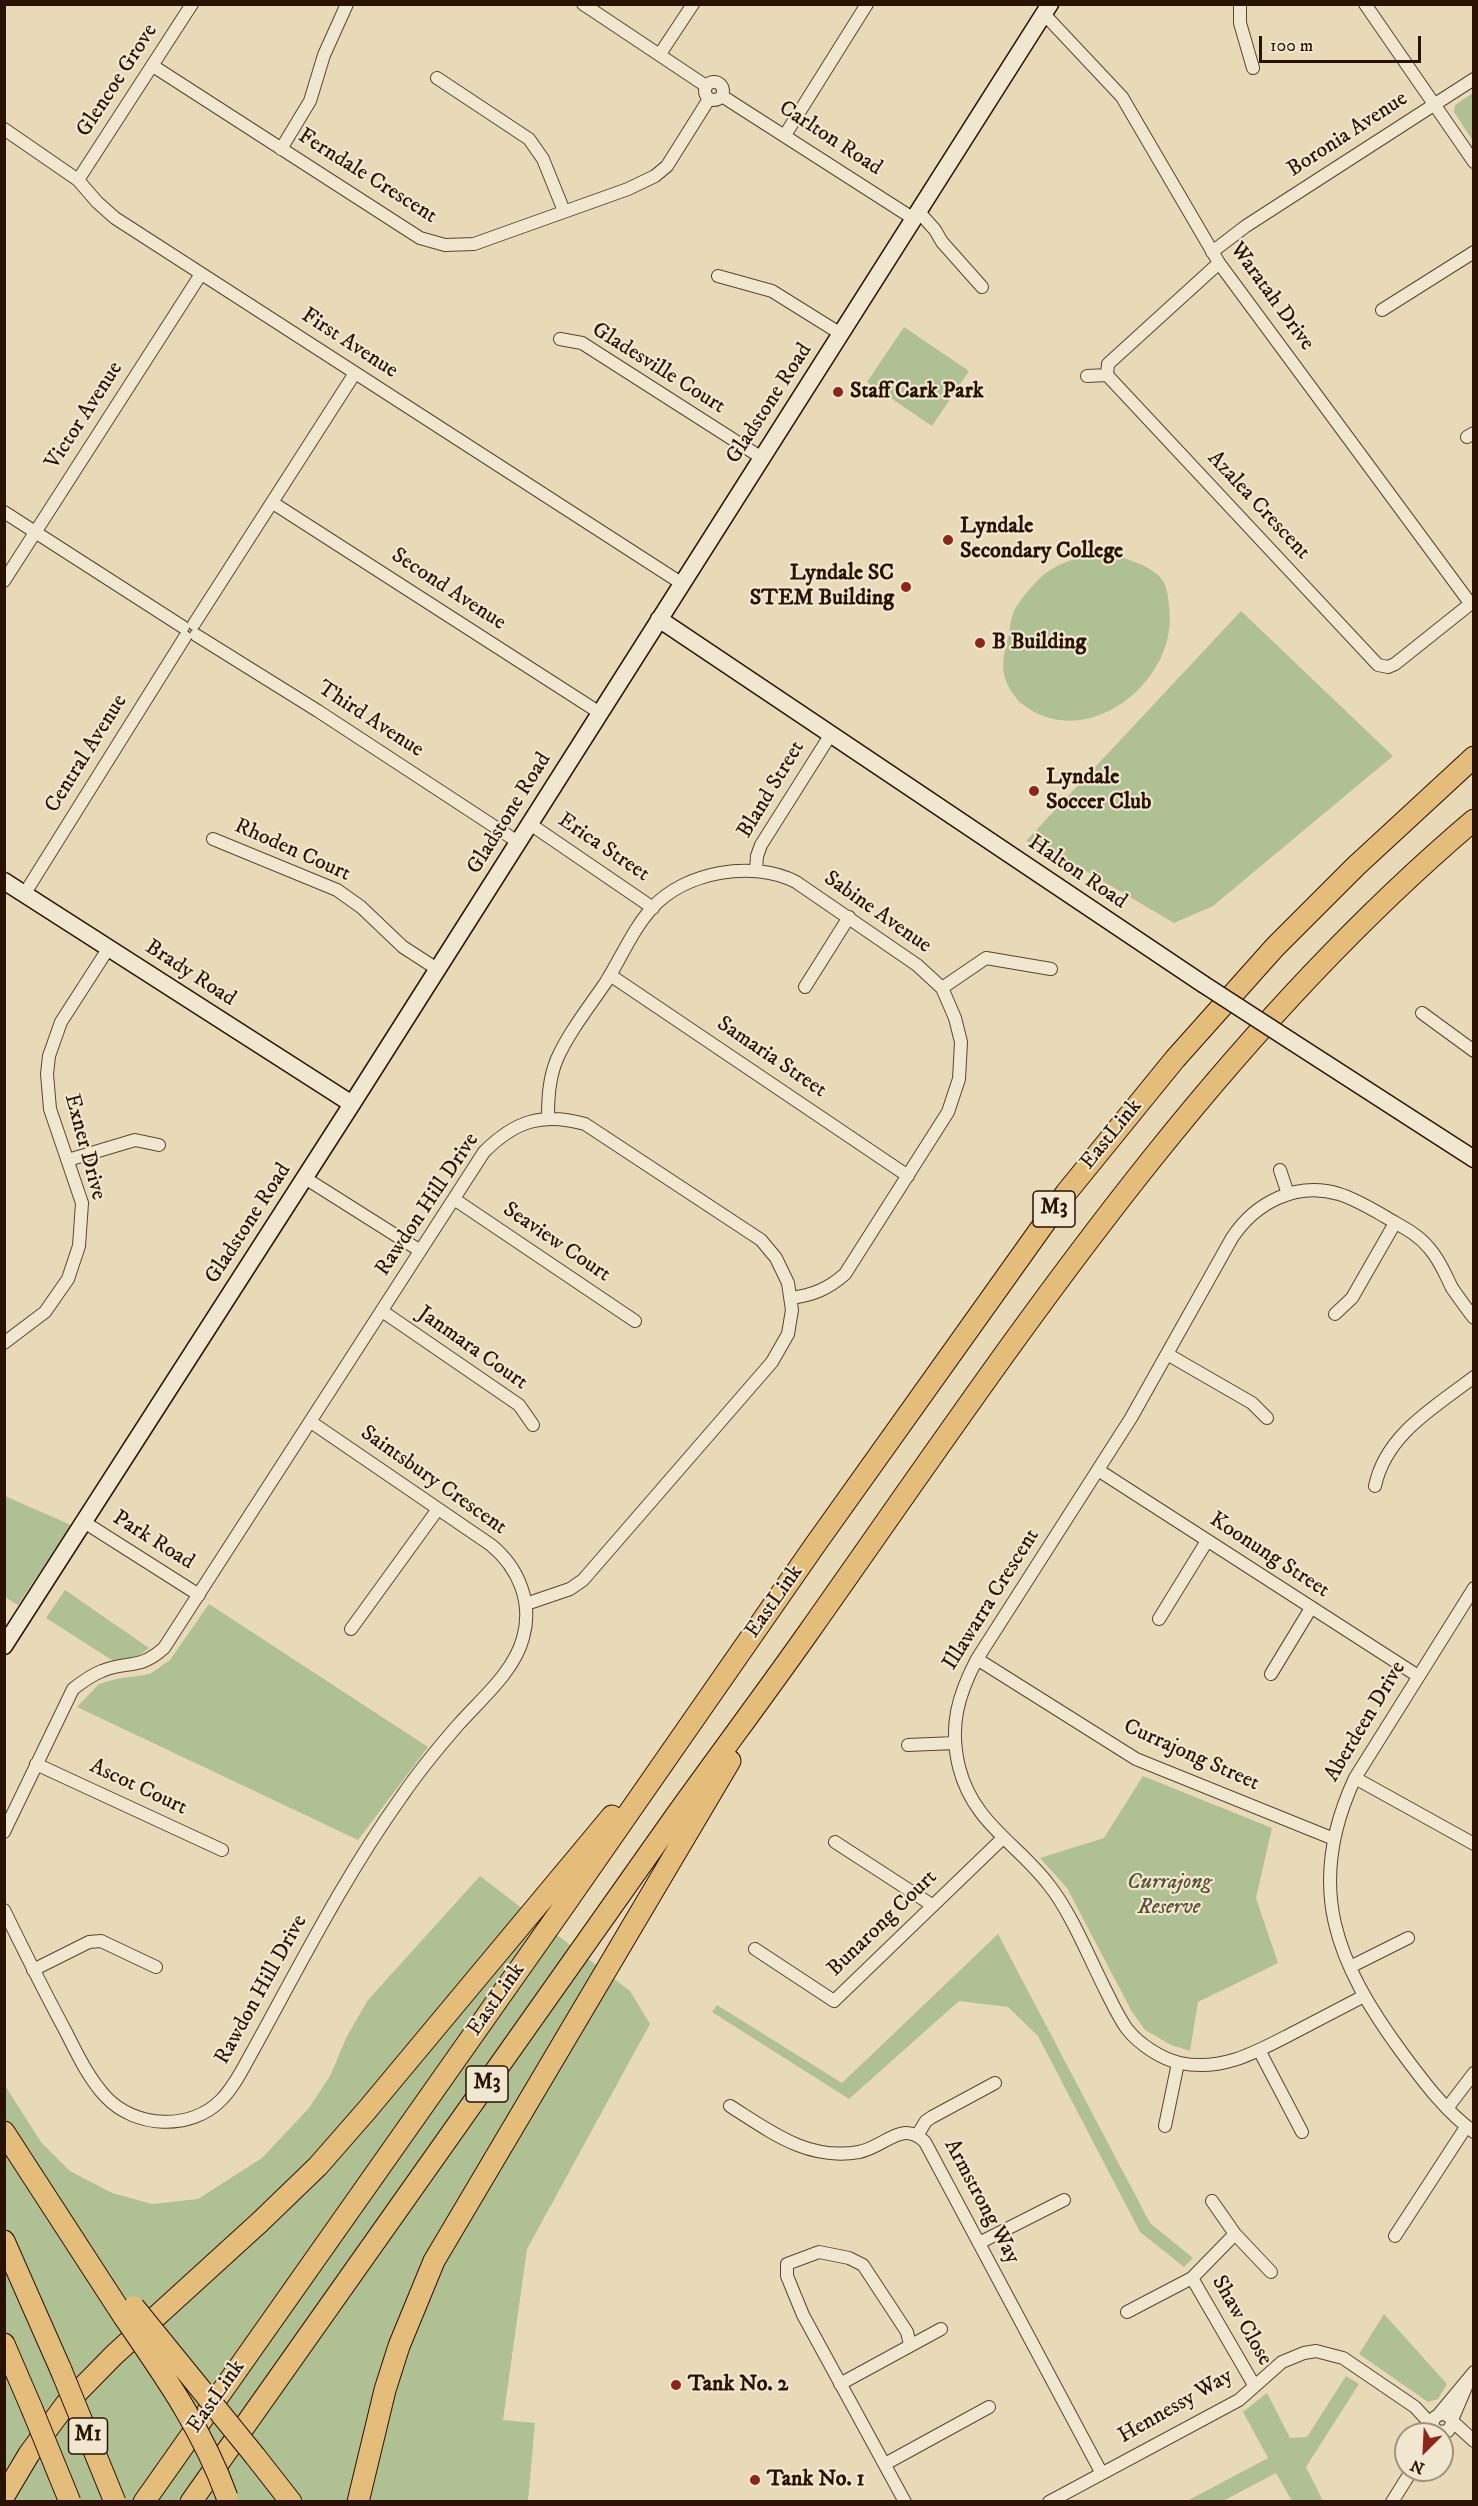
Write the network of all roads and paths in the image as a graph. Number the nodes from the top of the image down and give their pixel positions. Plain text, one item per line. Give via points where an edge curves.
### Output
1 (192, 4) edge
2 (347, 4) edge
3 (583, 4) edge
4 (693, 4) edge
5 (867, 4) edge
6 (1240, 4) edge
7 (1365, 4) edge
8 (1047, 9) edge
9 (660, 54) junction
10 (153, 66) junction
11 (1254, 68) dead end
12 (437, 78) dead end
13 (1473, 79) edge
14 (706, 86) junction
15 (722, 96) junction
16 (709, 99) junction
17 (1434, 105) junction
18 (4, 129) edge
19 (785, 135) junction
20 (281, 148) junction
21 (1473, 162) edge
22 (78, 180) junction
23 (564, 211) junction
24 (916, 216) junction
25 (1473, 252) edge
26 (1213, 254) junction
27 (201, 274) junction
28 (718, 276) dead end
29 (982, 287) dead end
30 (1382, 310) dead end
31 (841, 334) junction
32 (560, 339) dead end
33 (355, 373) junction
34 (1107, 375) junction
35 (1086, 376) dead end
36 (762, 458) junction
37 (273, 503) junction
38 (4, 512) edge
39 (36, 532) junction
40 (4, 582) edge
41 (681, 583) junction
42 (1472, 602) edge
43 (659, 619) junction
44 (190, 631) junction
45 (600, 713) junction
46 (831, 734) junction
47 (1473, 757) edge
48 (1473, 820) edge
49 (530, 824) junction
50 (213, 839) dead end
51 (518, 843) junction
52 (756, 870) junction
53 (4, 881) edge
54 (25, 893) junction
55 (653, 908) junction
56 (849, 917) junction
57 (108, 949) junction
58 (437, 969) junction
59 (1051, 969) dead end
60 (610, 975) junction
61 (805, 987) dead end
62 (942, 988) junction
63 (1422, 1013) dead end
64 (1473, 1051) edge
65 (352, 1104) junction
66 (548, 1118) junction
67 (159, 1145) dead end
68 (1473, 1159) edge
69 (68, 1160) junction
70 (1280, 1170) dead end
71 (908, 1176) junction
72 (305, 1178) junction
73 (1288, 1194) junction
74 (454, 1199) junction
75 (1395, 1223) junction
76 (419, 1250) junction
77 (791, 1298) junction
78 (382, 1311) junction
79 (1335, 1314) dead end
80 (1473, 1318) edge
81 (635, 1321) dead end
82 (4, 1343) edge
83 (1167, 1354) junction
84 (1473, 1377) edge
85 (1267, 1418) dead end
86 (311, 1422) junction
87 (533, 1425) dead end
88 (1098, 1470) junction
89 (1375, 1486) dead end
90 (438, 1509) junction
91 (84, 1522) junction
92 (1207, 1541) junction
93 (1473, 1588) edge
94 (199, 1595) junction
95 (526, 1604) junction
96 (1311, 1608) junction
97 (1159, 1619) dead end
98 (527, 1620) joint
99 (351, 1629) dead end
100 (4, 1646) edge
101 (977, 1659) junction
102 (784, 1667) junction
103 (1271, 1674) dead end
104 (1418, 1676) junction
105 (697, 1713) junction
106 (955, 1743) junction
107 (908, 1745) dead end
108 (36, 1764) junction
109 (1355, 1778) junction
110 (4, 1833) edge
111 (1003, 1838) junction
112 (1334, 1839) junction
113 (835, 1842) dead end
114 (1473, 1844) edge
115 (222, 1850) dead end
116 (932, 1905) junction
117 (4, 1910) edge
118 (1408, 1938) dead end
119 (755, 1949) dead end
120 (156, 1967) dead end
121 (1350, 1967) junction
122 (33, 1970) junction
123 (1364, 1996) junction
124 (1260, 2050) junction
125 (1178, 2063) junction
126 (1473, 2073) edge
127 (994, 2083) dead end
128 (730, 2106) dead end
129 (1448, 2107) junction
130 (1165, 2126) dead end
131 (1470, 2129) edge
132 (4, 2132) edge
133 (1302, 2132) dead end
134 (918, 2134) junction
135 (1064, 2200) dead end
136 (1212, 2201) dead end
137 (1235, 2234) junction
138 (1395, 2236) dead end
139 (4, 2241) edge
140 (979, 2243) junction
141 (1270, 2272) dead end
142 (1192, 2277) junction
143 (129, 2312) junction
144 (1128, 2312) dead end
145 (940, 2329) dead end
146 (4, 2344) edge
147 (909, 2345) junction
148 (1471, 2376) edge
149 (840, 2384) junction
150 (1254, 2385) junction
151 (989, 2407) dead end
152 (1452, 2420) junction
153 (1434, 2422) edge
154 (1454, 2436) edge
155 (1473, 2441) edge
156 (885, 2464) junction
157 (1101, 2472) junction
158 (1404, 2482) edge
159 (4, 2496) edge
160 (228, 2499) edge
161 (70, 2502) edge
162 (115, 2502) edge
163 (144, 2502) edge
164 (192, 2502) edge
165 (291, 2502) edge
166 (358, 2502) edge
167 (905, 2502) edge
168 (1049, 2502) edge
169 (1392, 2502) edge

1 - 10 street, Glencoe Grove
2 - 20 street via 324,55 310,101
3 - 9 street
4 - 9 street
5 - 19 street
6 - 11 street via 1240,23
7 - 17 street
8 - 24 main road, Gladstone Road
8 - 26 street, Waratah Drive via 1122,97
9 - 14 street
10 - 20 street, Ferndale Crescent
10 - 22 street, Glencoe Grove
12 - 23 street via 529,139 543,159
13 - 17 street, Boronia Avenue
14 - 15 street via 720,83
14 - 16 street
15 - 16 street
15 - 19 street, Carlton Road
16 - 23 street, Ferndale Crescent via 667,166 628,189
17 - 21 street
17 - 26 street, Boronia Avenue via 1246,226
18 - 22 street, First Avenue
19 - 24 street, Carlton Road
20 - 23 street, Ferndale Crescent via 433,243 474,244
22 - 27 street, First Avenue via 115,218
24 - 29 street, Carlton Road
24 - 31 main road, Gladstone Road
25 - 30 street
26 - 34 street via 1108,364
26 - 42 street, Waratah Drive
27 - 33 street, First Avenue
27 - 39 street, Victor Avenue
28 - 31 street via 772,291
31 - 36 main road, Gladstone Road
32 - 36 street, Gladesville Court via 582,343
33 - 37 street, Central Avenue
33 - 41 street, First Avenue
34 - 35 street
34 - 42 street, Azalea Crescent via 1378,665 1395,664
36 - 41 main road, Gladstone Road
37 - 44 street, Central Avenue
37 - 45 street, Second Avenue
38 - 39 street, Third Avenue
39 - 40 street, Victor Avenue
39 - 44 street, Third Avenue
41 - 43 main road, Gladstone Road
43 - 45 main road, Gladstone Road
43 - 46 main road, Halton Road
44 - 51 street, Third Avenue
44 - 54 street, Central Avenue
45 - 49 main road, Gladstone Road
46 - 52 street, Bland Street via 760,845
46 - 68 main road, Halton Road, bridge via 1203,984
47 - 105 highway, EastLink / M3 via 1275,947 1174,1059 992,1294
48 - 102 highway, EastLink / M3 via 1380,904 1299,986 1161,1146 1039,1307
49 - 51 main road, Gladstone Road
49 - 55 street, Erica Street
50 - 58 street, Rhoden Court via 337,890 403,947
51 - 58 main road, Gladstone Road
52 - 55 street, Sabine Avenue via 717,873 684,886
52 - 56 street, Sabine Avenue via 788,878
53 - 54 main road, Brady Road
54 - 57 main road, Brady Road
55 - 60 street, Sabine Avenue
56 - 61 street
56 - 62 street, Sabine Avenue via 917,965
57 - 65 main road, Brady Road
57 - 69 street, Exner Drive via 60,1022 50,1056 50,1109
58 - 65 main road, Gladstone Road
59 - 62 street via 986,958
60 - 66 street, Sabine Avenue via 557,1060 549,1088
60 - 71 street, Samaria Street
62 - 71 street, Sabine Avenue via 961,1042 958,1079 948,1112
63 - 64 street
65 - 72 main road, Gladstone Road
66 - 74 street, Rawdon Hill Drive via 522,1124 500,1136 484,1152
66 - 77 street, Rawdon Hill Drive via 585,1124 761,1240 783,1269
67 - 69 street via 135,1140
69 - 82 street, Exner Drive via 82,1203 79,1246 68,1279 45,1312
70 - 73 street
71 - 77 street, Sabine Avenue via 845,1274 814,1295
72 - 76 street
72 - 91 main road, Gladstone Road
73 - 75 street, Illawarra Crescent via 1314,1190 1341,1194
73 - 83 street, Illawarra Crescent via 1262,1206 1239,1227
74 - 76 street, Rawdon Hill Drive
74 - 81 street, Seaview Court
75 - 79 street via 1352,1298
75 - 80 street, Illawarra Crescent via 1430,1249
76 - 78 street, Rawdon Hill Drive
77 - 95 street, Rawdon Hill Drive via 788,1334 772,1362 583,1580 570,1590
78 - 86 street, Rawdon Hill Drive
78 - 87 street, Janmara Court via 519,1405
83 - 85 street via 1252,1403
83 - 88 street, Illawarra Crescent
84 - 89 street via 1394,1442
86 - 90 street, Saintsbury Crescent
86 - 94 street, Rawdon Hill Drive
88 - 92 street, Koonung Street
88 - 101 street, Illawarra Crescent
90 - 95 street, Saintsbury Crescent via 500,1552 517,1576
90 - 99 street
91 - 94 street, Park Road
91 - 100 main road, Gladstone Road
92 - 96 street, Koonung Street
92 - 97 street
93 - 104 street, Aberdeen Drive
94 - 108 street, Rawdon Hill Drive via 158,1654 134,1665 103,1670 73,1689
95 - 98 street, Saintsbury Crescent
96 - 103 street
96 - 104 street, Koonung Street
98 - 122 street, Rawdon Hill Drive via 523,1641 508,1668 433,1754 362,1853 232,2087 207,2111 187,2119 146,2121 107,2098 94,2083
101 - 106 street, Illawarra Crescent via 960,1695
101 - 112 street, Currajong Street via 1136,1758
102 - 164 highway, EastLink / M3
102 - 166 highway via 434,2261 385,2390
104 - 109 street, Aberdeen Drive
105 - 159 highway via 342,2140 290,2195 90,2378 49,2426
105 - 163 highway, EastLink / M3
106 - 107 street
106 - 111 street, Illawarra Crescent via 959,1769 971,1798
108 - 110 street, Rawdon Hill Drive
108 - 115 street, Ascot Court
109 - 112 street, Aberdeen Drive
109 - 114 street
111 - 116 street, Bunarong Court
111 - 125 street, Illawarra Crescent via 1054,1892 1128,2030 1143,2044
112 - 121 street, Aberdeen Drive via 1329,1872 1331,1906
113 - 116 street
116 - 119 street, Bunarong Court via 834,2001
117 - 122 street, Rawdon Hill Drive
118 - 121 street
120 - 122 street via 101,1941 89,1942
121 - 123 street, Aberdeen Drive
123 - 124 street, Illawarra Crescent
123 - 129 street, Aberdeen Drive via 1418,2073
124 - 125 street, Illawarra Crescent via 1209,2066
124 - 133 street
125 - 130 street
126 - 129 street
127 - 134 street via 926,2121
128 - 134 street, Armstrong Way via 786,2142 818,2152 859,2152 904,2132
129 - 131 street, Aberdeen Drive
131 - 138 street
132 - 143 highway
134 - 140 street, Armstrong Way
135 - 140 street
136 - 137 street, Shaw Close
137 - 141 street, Shaw Close
137 - 142 street, Shaw Close
139 - 162 highway, M1, bridge
140 - 157 street, Armstrong Way
142 - 144 street, Shaw Close
142 - 150 street, Shaw Close
143 - 160 highway, bridge via 194,2422
143 - 165 highway, bridge
145 - 147 street
146 - 161 highway, M1, bridge
147 - 149 street
147 - 149 street via 907,2332 863,2265 819,2252 791,2261 787,2264 787,2276 794,2295
148 - 152 street
148 - 153 street
149 - 156 street
150 - 153 street, Hennessy Way via 1282,2362 1316,2351 1343,2358
150 - 157 street, Hennessy Way via 1239,2400
151 - 156 street
152 - 153 street via 1448,2415
152 - 155 street
154 - 155 street
156 - 167 street
157 - 168 street, Hennessy Way
158 - 169 street

